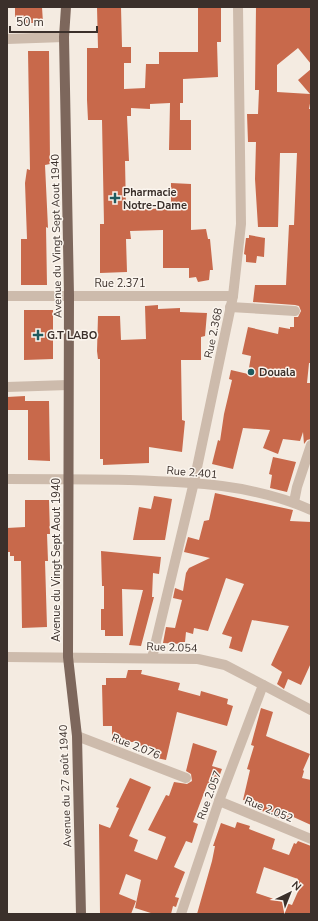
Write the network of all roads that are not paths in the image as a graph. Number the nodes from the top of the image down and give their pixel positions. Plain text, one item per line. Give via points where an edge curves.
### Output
1 (66, 7) edge
2 (238, 7) edge
3 (64, 37) junction
4 (7, 39) edge
5 (69, 295) junction
6 (7, 296) edge
7 (233, 296) junction
8 (230, 307) junction
9 (296, 311) dead end
10 (68, 385) junction
11 (7, 387) edge
12 (311, 446) edge
13 (7, 479) edge
14 (68, 479) junction
15 (194, 482) junction
16 (294, 502) junction
17 (311, 510) edge
18 (7, 657) edge
19 (68, 657) junction
20 (152, 658) junction
21 (263, 685) junction
22 (311, 710) edge
23 (77, 736) junction
24 (186, 778) dead end
25 (219, 801) junction
26 (311, 838) edge
27 (81, 914) edge
28 (181, 914) edge

1 - 3 main road, Avenue du Vingt Sept Aout 1940
2 - 7 street, Rue 2.368 via 241,224
3 - 4 street
3 - 5 main road, Avenue du Vingt Sept Aout 1940
5 - 6 street, Rue 2.371
5 - 7 street, Rue 2.371
5 - 10 main road, Avenue du Vingt Sept Aout 1940
7 - 8 street, Rue 2.368
8 - 9 street
8 - 15 street, Rue 2.368
10 - 11 street
10 - 14 main road, Avenue du Vingt Sept Aout 1940
12 - 16 street
13 - 14 street, Rue 2.401
14 - 15 street, Rue 2.401
14 - 19 main road, Avenue du Vingt Sept Aout 1940
15 - 16 street, Rue 2.401
15 - 20 street, Rue 2.368
16 - 17 street, Rue 2.401
18 - 19 street, Rue 2.054
19 - 20 street, Rue 2.054
19 - 23 main road, Avenue du 27 août 1940
20 - 21 street, Rue 2.054 via 205,660 226,665
21 - 22 street, Rue 2.054
21 - 25 street, Rue 2.057
23 - 24 street, Rue 2.076
23 - 27 main road, Avenue du 27 août 1940
25 - 26 street, Rue 2.052
25 - 28 street, Rue 2.057

